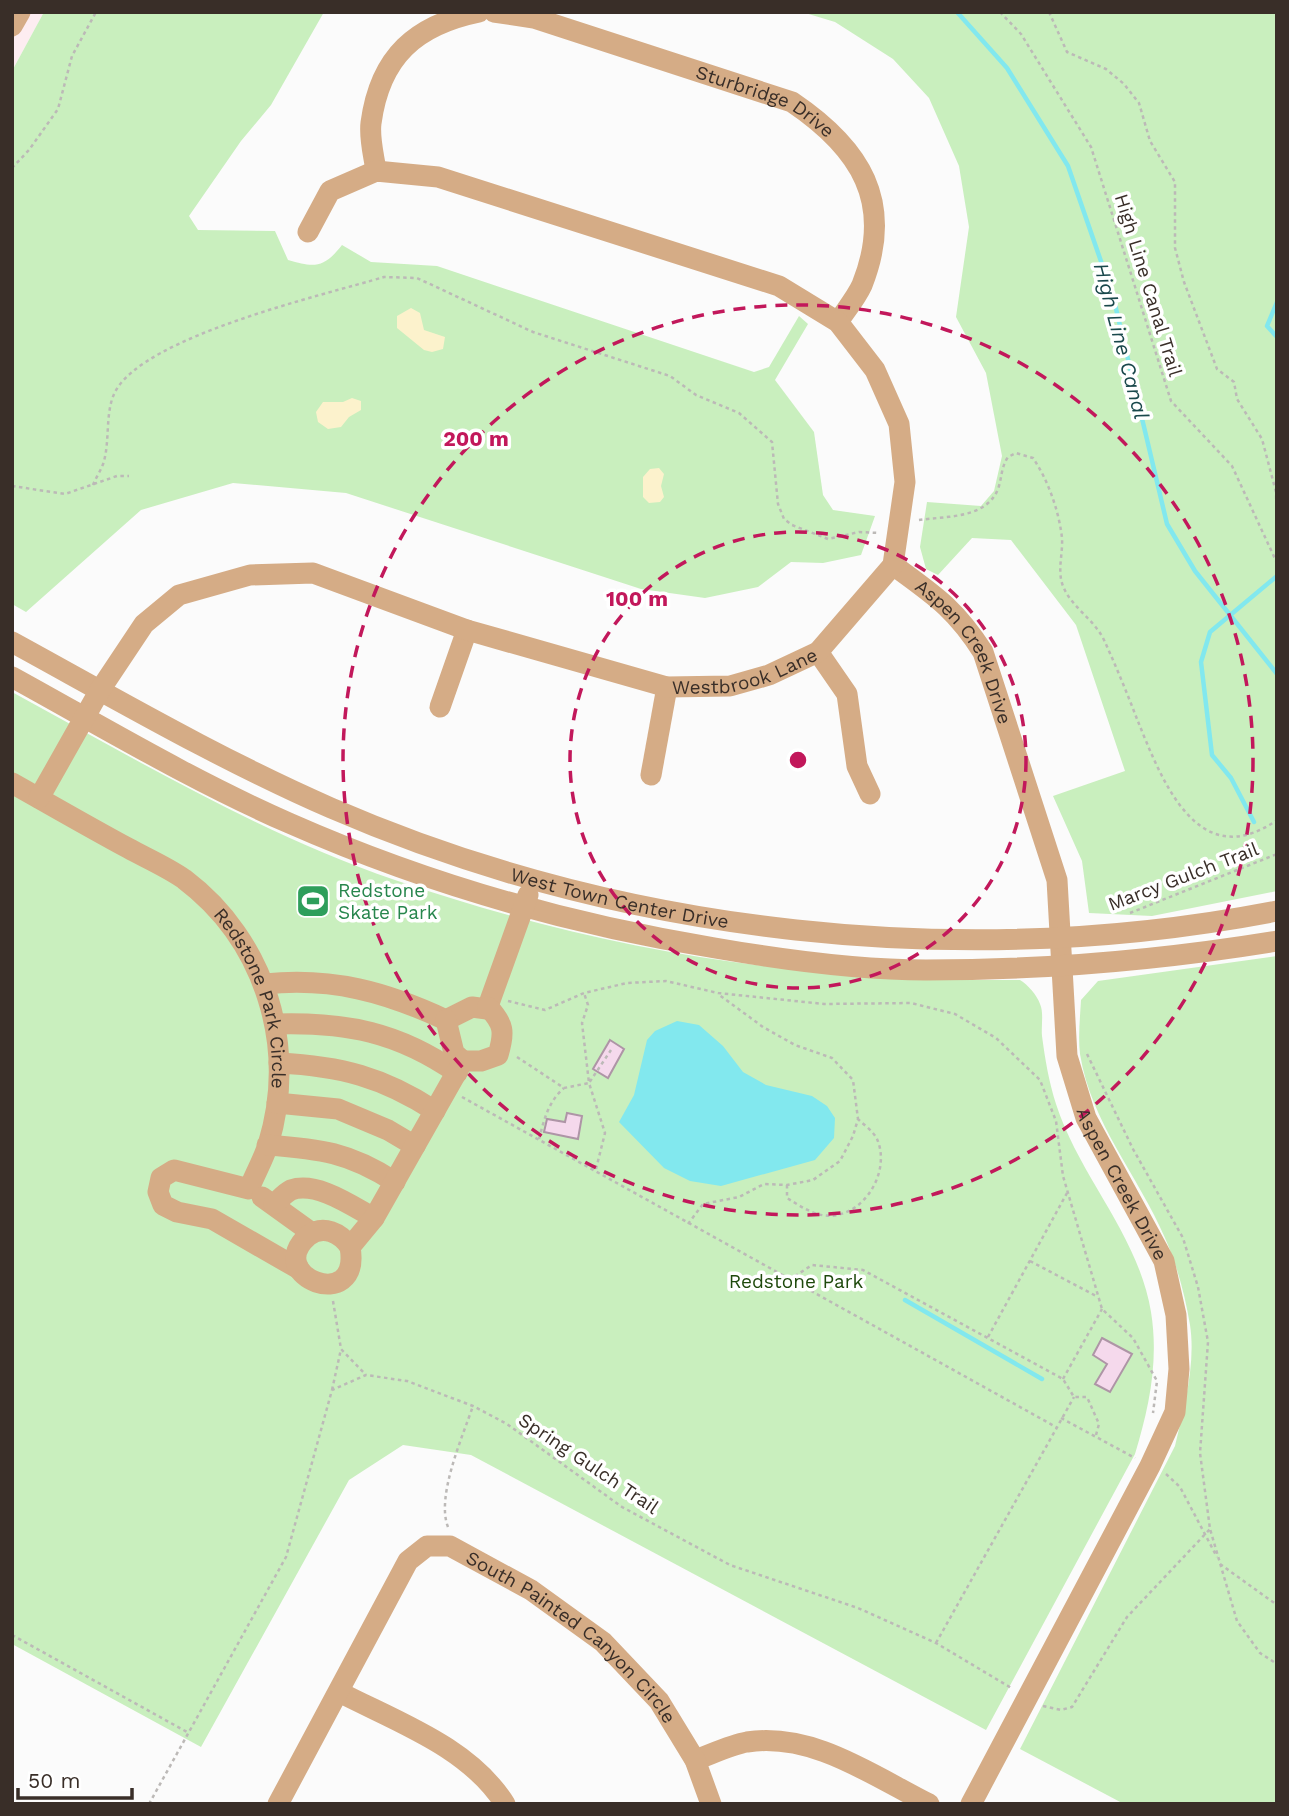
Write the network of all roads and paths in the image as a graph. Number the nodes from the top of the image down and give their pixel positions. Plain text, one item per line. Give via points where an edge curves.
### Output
1 (20, 12) edge
2 (96, 12) edge
3 (479, 12) edge
4 (494, 12) edge
5 (1000, 12) edge
6 (1049, 12) edge
7 (446, 15) edge
8 (12, 26) edge
9 (12, 168) edge
10 (376, 171) junction
11 (307, 232) dead end
12 (838, 322) junction
13 (129, 476) dead end
14 (93, 485) junction
15 (12, 486) edge
16 (899, 522) junction
17 (1277, 539) edge
18 (1277, 563) edge
19 (893, 565) junction
20 (467, 630) junction
21 (12, 642) edge
22 (818, 652) junction
23 (12, 677) edge
24 (667, 687) junction
25 (100, 690) junction
26 (440, 707) dead end
27 (85, 717) junction
28 (651, 775) dead end
29 (12, 783) edge
30 (870, 794) dead end
31 (39, 798) junction
32 (1277, 820) edge
33 (1277, 854) edge
34 (534, 880) junction
35 (523, 908) junction
36 (1277, 911) edge
37 (1119, 917) dead end
38 (1058, 937) junction
39 (1277, 941) edge
40 (1060, 966) junction
41 (265, 984) junction
42 (584, 993) junction
43 (718, 993) junction
44 (490, 999) junction
45 (446, 1020) junction
46 (276, 1024) junction
47 (611, 1050) dead end
48 (512, 1053) dead end
49 (279, 1063) junction
50 (459, 1076) junction
51 (589, 1083) junction
52 (564, 1088) junction
53 (277, 1103) junction
54 (435, 1111) junction
55 (858, 1119) junction
56 (539, 1139) junction
57 (267, 1146) junction
58 (415, 1146) junction
59 (596, 1169) junction
60 (395, 1182) junction
61 (787, 1185) junction
62 (248, 1189) junction
63 (1067, 1193) junction
64 (274, 1204) junction
65 (374, 1219) junction
66 (688, 1224) junction
67 (312, 1233) junction
68 (350, 1247) junction
69 (1030, 1261) junction
70 (299, 1269) junction
71 (789, 1280) junction
72 (1098, 1297) junction
73 (332, 1300) dead end
74 (1102, 1309) junction
75 (988, 1338) junction
76 (341, 1349) junction
77 (366, 1375) junction
78 (1063, 1379) junction
79 (332, 1390) junction
80 (1074, 1397) junction
81 (472, 1406) junction
82 (1150, 1421) dead end
83 (1056, 1427) junction
84 (1096, 1436) dead end
85 (1210, 1529) dead end
86 (450, 1546) junction
87 (1220, 1564) dead end
88 (1277, 1605) edge
89 (12, 1635) edge
90 (936, 1643) junction
91 (340, 1692) junction
92 (1028, 1697) junction
93 (187, 1732) junction
94 (695, 1760) junction
95 (149, 1804) edge
96 (278, 1804) edge
97 (505, 1804) edge
98 (711, 1804) edge
99 (929, 1804) edge
100 (971, 1804) edge

1 - 8 street
2 - 9 path via 72,57 58,109
3 - 7 street
4 - 12 street, Sturbridge Drive via 534,18 792,102 826,125 851,152 869,189 875,238 861,287
5 - 18 path, High Line Canal Trail via 1021,34 1091,148 1171,401 1231,466
6 - 17 path via 1067,52 1095,62 1133,93 1150,141 1175,182 1175,248 1180,267 1217,369 1234,382 1237,399 1262,439 1276,492
7 - 10 street via 393,59 370,124
10 - 11 street via 330,191
10 - 12 street via 438,177 779,285
12 - 16 street via 875,370 899,424 905,482
13 - 14 path
14 - 15 path via 60,495
14 - 16 path via 104,462 116,391 148,361 235,321 400,276 417,278 533,332 670,376 696,395 739,413 772,442 778,504 792,526 836,539 859,533 889,534
16 - 19 street
16 - 32 path via 970,514 998,489 1008,457 1016,453 1032,458 1047,484 1059,525 1062,584 1099,629 1175,804 1198,825 1219,833 1253,834
19 - 22 street, Westbrook Lane
19 - 38 street, Aspen Creek Drive via 963,621 983,652 1057,880
20 - 24 street, Westbrook Lane
20 - 25 street, Westbrook Lane via 313,573 250,575 179,595 144,624
20 - 26 street
21 - 25 street, West Town Center Drive
22 - 24 street, Westbrook Lane via 769,675 730,686
22 - 30 street via 846,694 858,766
23 - 27 street, West Town Center Drive
24 - 28 street
25 - 27 street, Westbrook Lane
25 - 34 street, West Town Center Drive via 216,754 332,808 411,840
27 - 31 street
27 - 35 street, West Town Center Drive via 288,823 401,869
29 - 31 street, Redstone Park Circle
31 - 41 street, Redstone Park Circle via 184,879 231,925
33 - 37 path, Marcy Gulch Trail
34 - 35 street
34 - 38 street, West Town Center Drive via 650,908 739,923 915,939
35 - 40 street, West Town Center Drive via 622,933 781,959 923,970
35 - 44 street
36 - 38 street, West Town Center Drive via 1163,929
38 - 40 street, Aspen Creek Drive
39 - 40 street, West Town Center Drive via 1201,954
40 - 92 street, Aspen Creek Drive via 1067,1056 1086,1118 1164,1261 1176,1315 1179,1369 1175,1412
41 - 45 street via 292,981 363,988 399,998
41 - 46 street, Redstone Park Circle
42 - 43 path via 627,983 666,981
42 - 44 path via 545,1010
42 - 51 path via 588,1005 582,1023
43 - 55 path via 763,1027 832,1058 853,1080
43 - 63 path via 824,1004 911,1003 956,1014 996,1038 1040,1080 1056,1121
44 - 45 street
44 - 50 street via 503,1039 498,1055
45 - 50 street
46 - 49 street, Redstone Park Circle
46 - 50 street via 350,1027 410,1045
47 - 51 path
48 - 52 path
49 - 53 street, Redstone Park Circle
49 - 54 street via 355,1071 411,1095
50 - 54 street
50 - 56 path
51 - 52 path
51 - 59 path via 605,1133
52 - 56 path via 545,1115
53 - 57 street, Redstone Park Circle
53 - 58 street via 338,1109
54 - 58 street
55 - 61 path via 839,1161 813,1180
55 - 61 path via 876,1137 880,1153 879,1180 863,1200 838,1216 812,1213 787,1198
56 - 59 path
57 - 60 street via 325,1150 369,1165
57 - 62 street, Redstone Park Circle
58 - 60 street
59 - 66 path
60 - 65 street
61 - 66 path via 764,1184 739,1197 704,1204
62 - 64 street
62 - 70 street via 174,1170 161,1178 158,1192 163,1205 212,1219
63 - 69 path
63 - 72 path
64 - 65 street via 289,1191 306,1188 346,1202
64 - 67 street
65 - 68 street
66 - 71 path
67 - 68 street via 332,1231
67 - 70 street via 297,1252
68 - 70 street via 348,1272 338,1282 313,1283
69 - 72 path
69 - 75 path
71 - 75 path via 812,1265 863,1270
71 - 83 path
72 - 74 path
73 - 76 path
74 - 78 path
74 - 82 path via 1133,1338 1157,1381
75 - 78 path
76 - 77 path
76 - 79 path
77 - 79 path
77 - 81 path, Spring Gulch Trail via 407,1381
78 - 80 path
79 - 93 path via 286,1557
80 - 83 path
80 - 84 path via 1087,1396 1099,1424
81 - 86 path via 443,1513
81 - 90 path, Spring Gulch Trail via 507,1424 622,1507 730,1565 859,1608
83 - 90 path
85 - 92 path, Spring Gulch Trail via 1127,1617 1072,1707 1048,1708
86 - 91 street, South Painted Canyon Circle via 427,1546 408,1561
86 - 94 street, South Painted Canyon Circle via 531,1590 603,1642 659,1701
87 - 88 path
89 - 93 path
90 - 92 path, Spring Gulch Trail
91 - 96 street, South Painted Canyon Circle
91 - 97 street via 461,1756
92 - 100 street, Aspen Creek Drive
93 - 95 path
94 - 98 street, South Painted Canyon Circle
94 - 99 street via 746,1742 811,1745

